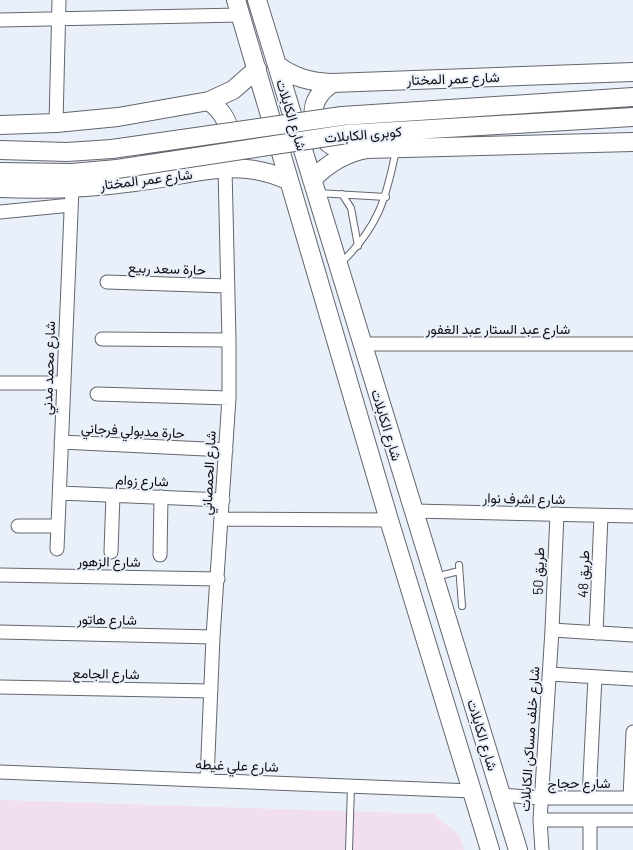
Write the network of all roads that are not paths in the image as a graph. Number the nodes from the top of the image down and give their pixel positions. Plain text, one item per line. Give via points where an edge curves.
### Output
1 (59, 0) edge
2 (257, 0) edge
3 (238, 7) edge
4 (59, 19) junction
5 (0, 20) edge
6 (277, 65) junction
7 (257, 69) junction
8 (633, 72) edge
9 (332, 83) junction
10 (633, 97) edge
11 (209, 101) junction
12 (633, 118) edge
13 (56, 123) junction
14 (0, 125) edge
15 (633, 142) edge
16 (396, 147) junction
17 (0, 150) edge
18 (354, 151) junction
19 (225, 168) junction
20 (0, 172) edge
21 (289, 181) junction
22 (314, 187) junction
23 (0, 188) edge
24 (342, 194) junction
25 (71, 196) junction
26 (386, 197) junction
27 (0, 212) edge
28 (358, 246) junction
29 (338, 265) junction
30 (107, 282) dead end
31 (227, 286) junction
32 (102, 339) dead end
33 (229, 340) junction
34 (363, 344) junction
35 (633, 344) edge
36 (64, 382) junction
37 (0, 383) edge
38 (97, 394) dead end
39 (229, 398) junction
40 (61, 442) junction
41 (226, 450) junction
42 (60, 493) junction
43 (113, 495) junction
44 (161, 497) junction
45 (223, 500) junction
46 (414, 511) junction
47 (557, 514) junction
48 (601, 516) junction
49 (633, 516) edge
50 (222, 519) junction
51 (389, 520) junction
52 (18, 526) dead end
53 (58, 526) junction
54 (58, 550) dead end
55 (110, 552) dead end
56 (160, 555) dead end
57 (0, 575) edge
58 (434, 577) junction
59 (218, 579) junction
60 (462, 606) dead end
61 (552, 630) junction
62 (0, 632) edge
63 (596, 633) junction
64 (633, 636) edge
65 (213, 637) junction
66 (549, 674) junction
67 (595, 677) junction
68 (633, 679) edge
69 (0, 687) edge
70 (211, 691) junction
71 (633, 732) edge
72 (0, 772) edge
73 (207, 780) junction
74 (351, 786) junction
75 (472, 791) junction
76 (501, 795) junction
77 (541, 798) junction
78 (590, 798) junction
79 (631, 798) edge
80 (540, 820) junction
81 (590, 820) junction
82 (633, 820) edge
83 (348, 850) edge
84 (490, 850) edge
85 (518, 850) edge
86 (542, 850) edge
87 (590, 850) edge

1 - 4 street
2 - 6 main road, شارع الكابلات
3 - 4 street
3 - 7 main road, شارع الكابلات
4 - 5 street
4 - 13 street
6 - 9 main road, شارع عمر المختار via 305,80
6 - 22 main road, شارع الكابلات
7 - 11 main road via 232,90
7 - 21 main road, شارع الكابلات
8 - 9 main road, شارع عمر المختار
9 - 18 main road via 320,94 314,109 315,126 328,143 338,149
10 - 17 main road, كوبرى الكابلات, bridge via 342,116 112,149 67,152
11 - 13 main road via 148,112
11 - 19 main road via 222,114 230,131 231,149
12 - 20 main road, كوبرى الكابلات, bridge via 347,134 117,169 71,173
13 - 14 main road
15 - 16 main road
16 - 18 main road
16 - 26 lane
18 - 22 main road via 331,163
19 - 21 main road, شارع عمر المختار via 257,169
19 - 25 main road, شارع عمر المختار
19 - 31 street, شارع الحمصاني
21 - 51 main road, شارع الكابلات
22 - 24 lane
22 - 29 main road, شارع الكابلات
23 - 25 main road, شارع عمر المختار
24 - 26 lane
24 - 28 lane via 351,208
25 - 27 street, شارع عمر المختار
25 - 36 street, شارع محمد مدني
26 - 28 lane via 374,223
28 - 29 lane
29 - 34 main road, شارع الكابلات
30 - 31 street, حارة سعد ربيع
31 - 33 street, شارع الحمصاني
32 - 33 street
33 - 39 street, شارع الحمصاني
34 - 35 street, شارع عبد الستار عبد الغفور
34 - 46 main road, شارع الكابلات
36 - 37 street
36 - 40 street, شارع محمد مدني
38 - 39 street
39 - 41 street, شارع الحمصاني
40 - 41 street, حارة مدبولي فرجاني
40 - 42 street, شارع محمد مدني
41 - 45 street, شارع الحمصاني
42 - 43 street, شارع زوام
42 - 53 street, شارع محمد مدني
43 - 44 street, شارع زوام
43 - 55 street
44 - 45 street, شارع زوام
44 - 56 street
45 - 50 street, شارع الحمصاني
46 - 47 street, شارع اشرف نوار
46 - 58 main road, شارع الكابلات
47 - 48 street, شارع اشرف نوار
47 - 61 street, طريق 50
48 - 49 street, شارع اشرف نوار
48 - 63 street, طريق 48
50 - 51 street
50 - 59 street, شارع الحمصاني
51 - 75 main road, شارع الكابلات
52 - 53 street
53 - 54 street, شارع محمد مدني
57 - 59 street, شارع الزهور
58 - 60 lane via 459,568
58 - 76 main road, شارع الكابلات
59 - 65 street, شارع الحمصاني
61 - 63 street
61 - 66 street, شارع خلف مساكن الكابلات
62 - 65 street, شارع هاتور
63 - 64 street
65 - 70 street, شارع الحمصاني
66 - 67 street
66 - 77 street, شارع خلف مساكن الكابلات
67 - 68 street
67 - 78 street
69 - 70 street, شارع الجامع
70 - 73 street, شارع الحمصاني
71 - 79 street
72 - 73 street, شارع علي غيطه
73 - 74 street, شارع علي غيطه
74 - 75 street, شارع علي غيطه
74 - 83 lane
75 - 84 main road, شارع الكابلات
76 - 77 street, شارع حجاج
76 - 85 main road, شارع الكابلات
77 - 78 street, شارع حجاج
77 - 80 street, شارع خلف مساكن الكابلات
78 - 79 street, شارع حجاج
80 - 81 street
80 - 86 street, شارع خلف مساكن الكابلات
81 - 82 street
81 - 87 street

